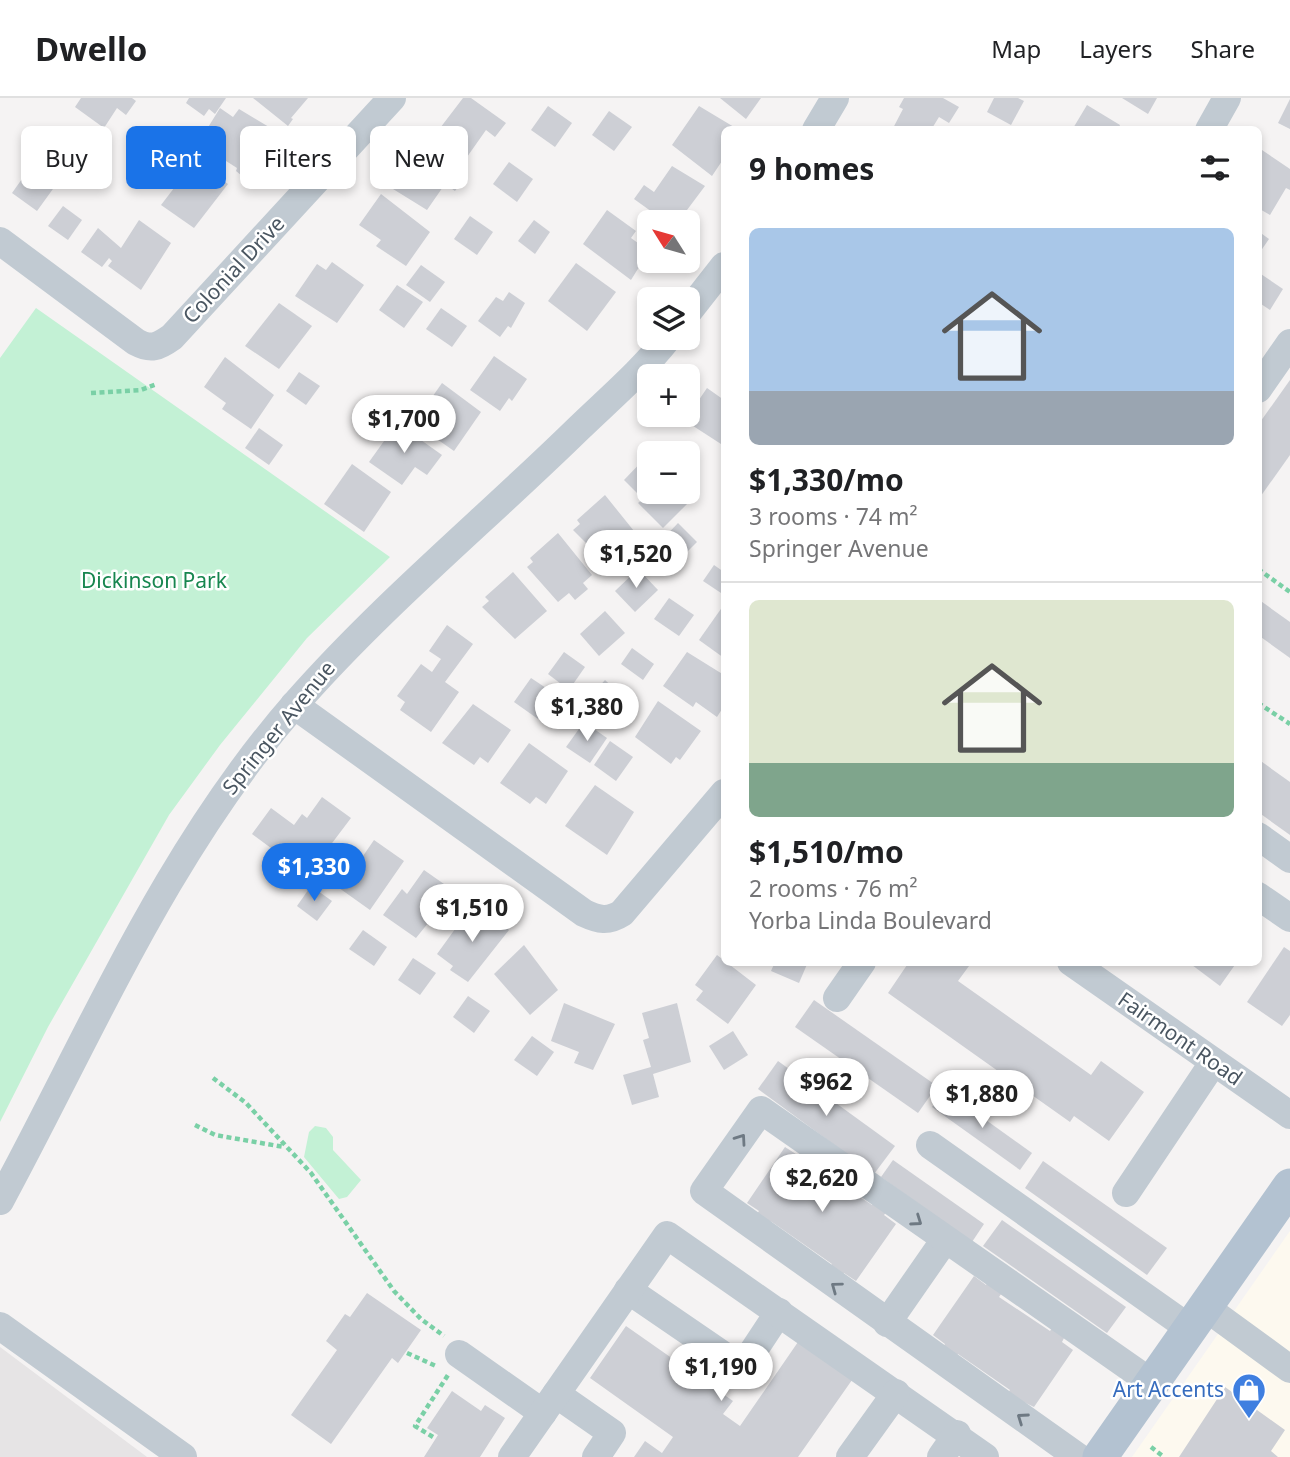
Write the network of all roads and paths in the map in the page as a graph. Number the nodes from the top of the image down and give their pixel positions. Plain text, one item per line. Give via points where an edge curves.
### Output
1 (392, 98) edge
2 (835, 98) edge
3 (1227, 98) edge
4 (818, 126) edge
5 (1211, 126) edge
6 (0, 241) edge
7 (721, 270) edge
8 (700, 297) edge
9 (1290, 343) edge
10 (656, 350) edge
11 (1262, 383) edge
12 (157, 384) dead end
13 (91, 393) dead end
14 (1262, 572) edge
15 (1290, 592) edge
16 (1262, 704) edge
17 (294, 705) junction
18 (1290, 724) edge
19 (721, 797) edge
20 (1262, 839) edge
21 (1290, 859) edge
22 (1262, 899) edge
23 (1290, 918) edge
24 (859, 966) edge
25 (1077, 966) edge
26 (837, 998) dead end
27 (1213, 1063) junction
28 (213, 1078) dead end
29 (1290, 1115) edge
30 (195, 1125) dead end
31 (930, 1145) dead end
32 (284, 1147) junction
33 (1290, 1186) edge
34 (1126, 1193) dead end
35 (0, 1201) edge
36 (944, 1241) junction
37 (628, 1290) junction
38 (779, 1312) junction
39 (1197, 1318) junction
40 (887, 1323) junction
41 (0, 1326) edge
42 (407, 1353) dead end
43 (456, 1361) junction
44 (1290, 1369) edge
45 (1152, 1383) junction
46 (896, 1393) junction
47 (550, 1404) junction
48 (433, 1437) dead end
49 (949, 1446) edge
50 (1151, 1447) dead end
51 (183, 1457) edge
52 (512, 1457) edge
53 (596, 1457) edge
54 (850, 1457) edge
55 (985, 1457) edge
56 (1078, 1457) edge
57 (1100, 1457) edge
58 (1164, 1457) edge

1 - 6 street, Colonial Drive via 159,347 147,348 136,342
2 - 4 street
3 - 5 street
7 - 8 street
9 - 11 street
10 - 17 street, Springer Avenue via 340,653
12 - 13 path via 141,390
14 - 15 path
16 - 18 path
17 - 19 street via 598,920 622,913
17 - 35 street, Springer Avenue via 189,845 119,969
20 - 21 street
22 - 23 street
24 - 26 street
25 - 27 street, Fairmont Road
27 - 29 street, Fairmont Road
27 - 34 street
28 - 32 path via 246,1103
30 - 32 path via 215,1135
31 - 39 street
32 - 43 path via 326,1192 394,1292 421,1319 464,1350
33 - 39 main road
36 - 40 street
40 -> 36 street via 704,1191 761,1110
36 - 45 street
37 - 38 street via 667,1234
37 - 38 street via 742,1368
37 - 47 street
38 - 46 street
39 - 44 street
39 - 45 main road
56 -> 40 street
41 - 51 street
42 - 43 path
43 - 47 street
43 - 48 path via 415,1426
45 - 57 main road
46 - 49 street
46 - 54 street
47 - 52 street
47 - 53 street via 612,1433
49 - 55 street
50 - 58 path

